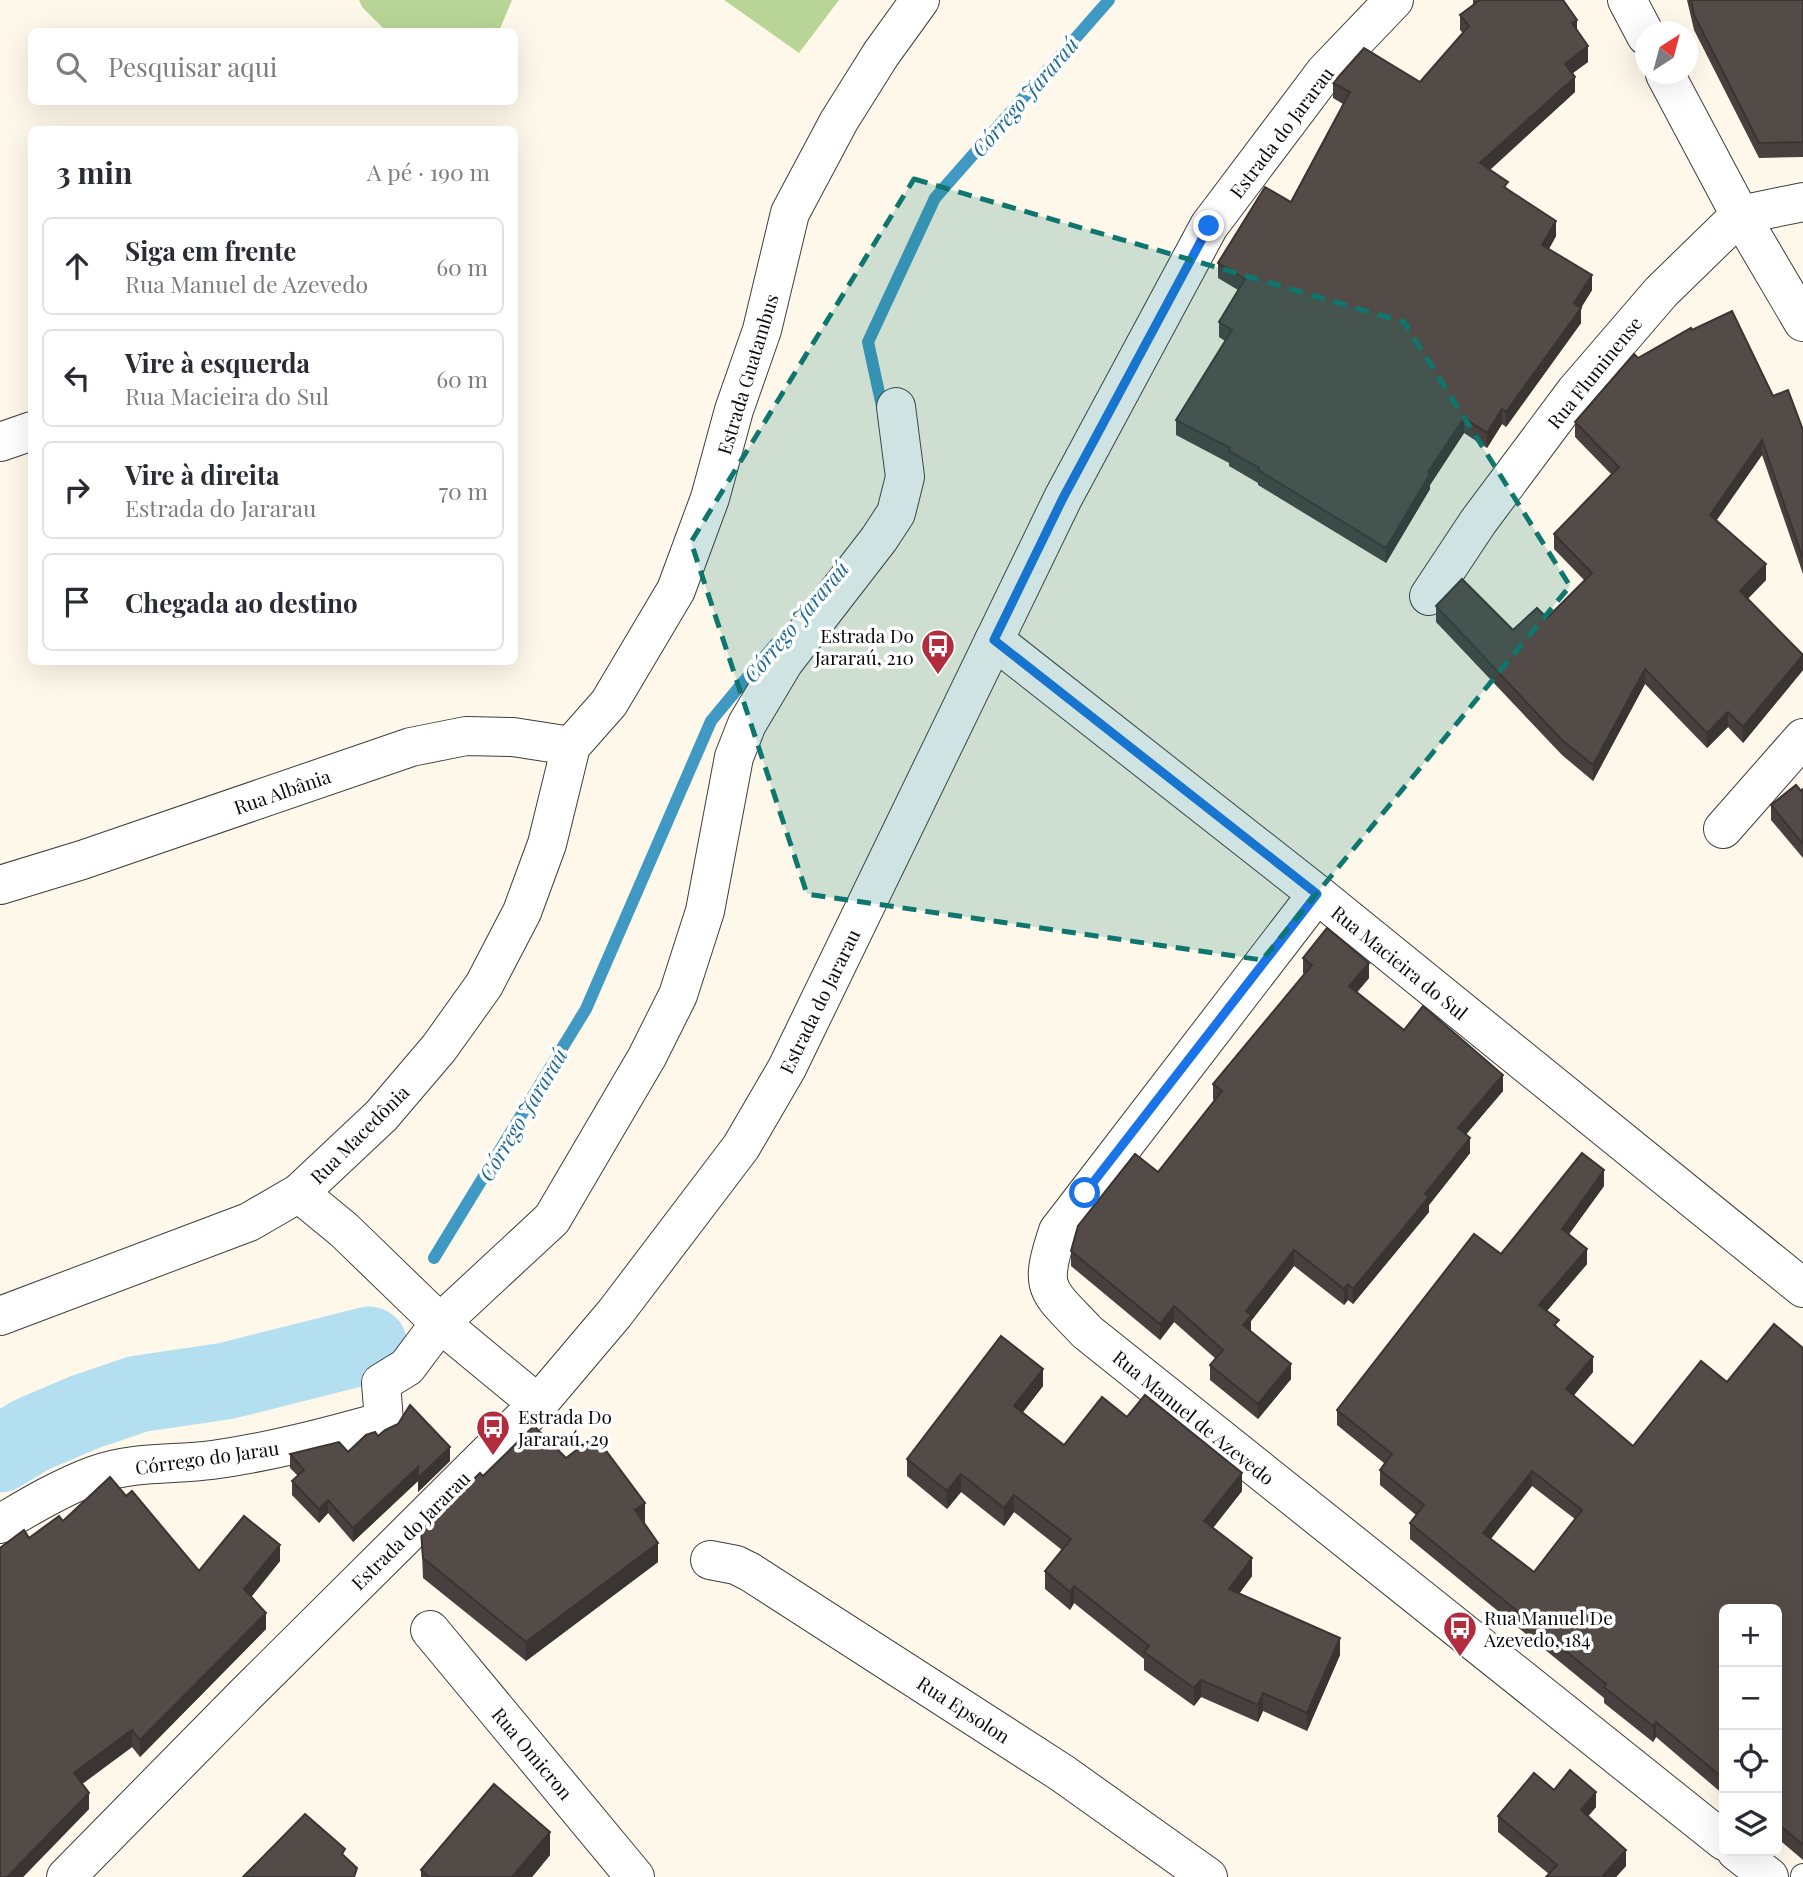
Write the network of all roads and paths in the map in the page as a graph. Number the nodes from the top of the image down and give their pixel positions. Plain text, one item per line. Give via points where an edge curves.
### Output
1 (920, 0) edge
2 (1394, 0) edge
3 (1627, 0) edge
4 (1638, 21) edge
5 (1670, 84) edge
6 (1803, 202) edge
7 (1740, 215) junction
8 (1803, 322) edge
9 (896, 407) dead end
10 (28, 432) edge
11 (0, 442) edge
12 (1429, 596) dead end
13 (994, 640) junction
14 (1803, 738) edge
15 (571, 746) junction
16 (1723, 829) dead end
17 (0, 885) edge
18 (1317, 894) junction
19 (299, 1193) junction
20 (1803, 1288) edge
21 (0, 1316) edge
22 (440, 1323) junction
23 (538, 1404) junction
24 (0, 1524) edge
25 (710, 1560) dead end
26 (430, 1630) dead end
27 (1719, 1837) edge
28 (1742, 1856) edge
29 (66, 1877) edge
30 (635, 1877) edge
31 (1208, 1877) edge
32 (1769, 1877) edge

1 - 15 street, Estrada Guatambus via 839,121 790,213 762,330 676,590 609,703
2 - 13 street, Estrada do Jararau via 1325,72 1209,226 1063,498
3 - 4 street
5 - 7 street
6 - 7 street
7 - 8 street
7 - 12 street, Rua Fluminense via 1661,292 1575,391
9 - 22 street via 905,477 896,513 783,662 747,724 734,757 705,911 678,995 552,1219
10 - 11 street
13 - 18 street, Rua Macieira do Sul
13 - 23 street, Estrada do Jararau via 787,1068 741,1147 615,1313
14 - 16 street
15 - 17 street, Rua Albânia via 466,736 411,747
15 - 19 street, Rua Macedônia via 547,844 522,912 484,985 439,1048 381,1116
18 - 20 street, Rua Macieira do Sul
18 - 27 street, Rua Manuel de Azevedo via 1058,1231 1046,1276 1050,1292 1087,1332
19 - 21 street, Rua Macedônia via 248,1222
19 - 22 street
22 - 23 street
22 - 24 street, Córrego do Jarau via 407,1367 381,1383 384,1421 257,1453 96,1474
23 - 29 street, Estrada do Jararau
25 - 31 street, Rua Epsolon via 750,1572 1051,1765
26 - 30 street, Rua Omicron
28 - 32 street

